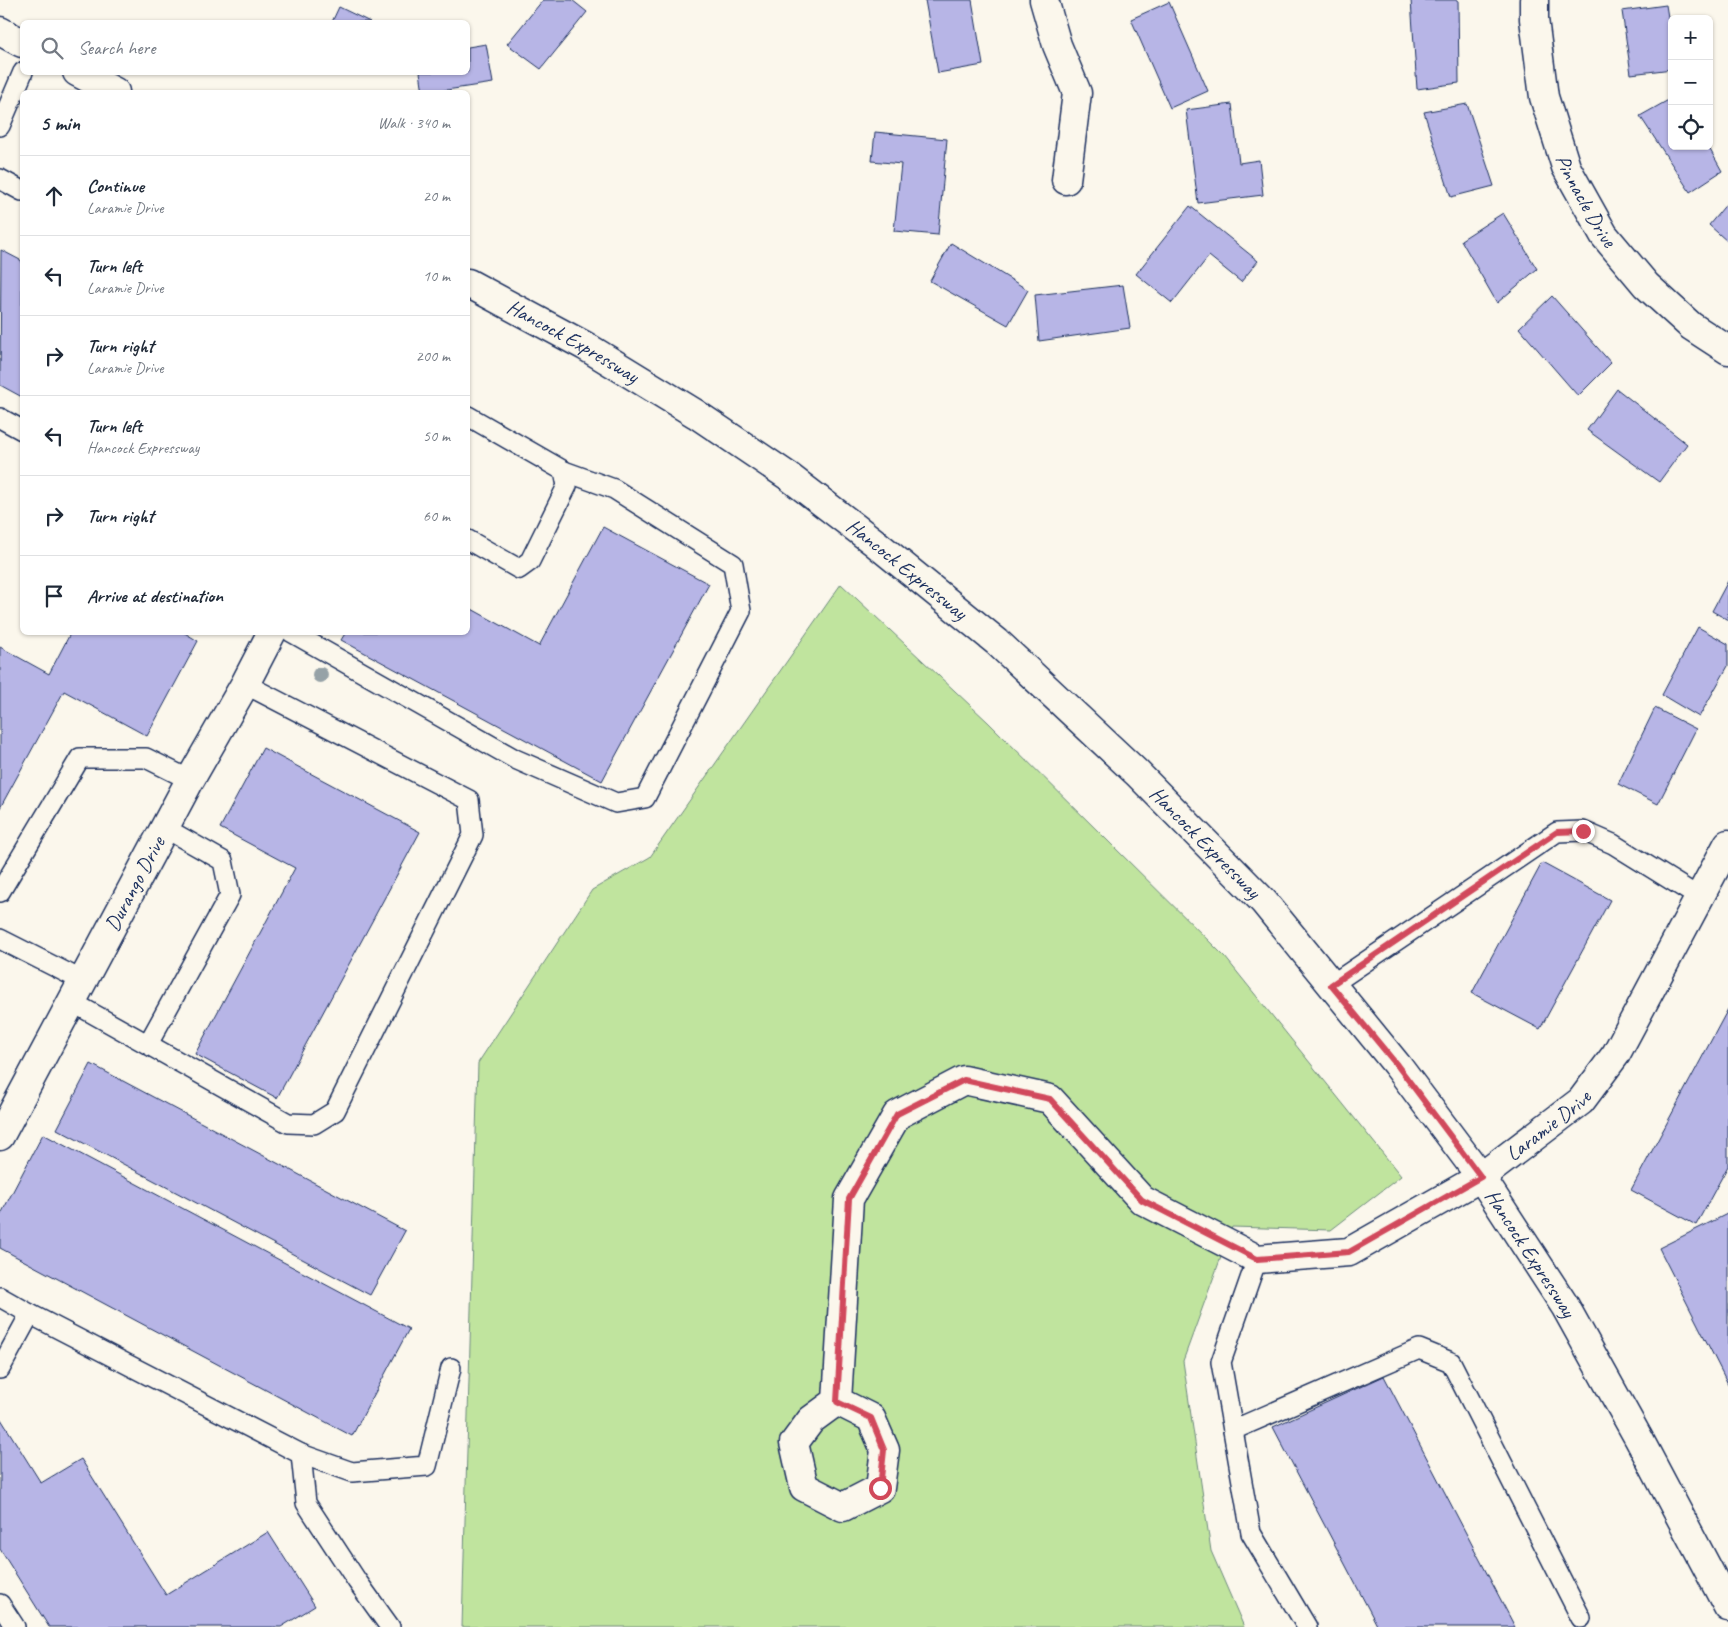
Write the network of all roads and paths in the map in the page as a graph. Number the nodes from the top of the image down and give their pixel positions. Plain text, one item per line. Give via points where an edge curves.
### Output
1 (1044, 0) edge
2 (1534, 0) edge
3 (0, 31) edge
4 (20, 42) edge
5 (22, 75) edge
6 (83, 75) edge
7 (111, 90) edge
8 (0, 126) edge
9 (0, 179) edge
10 (1066, 180) dead end
11 (20, 190) edge
12 (470, 283) edge
13 (1728, 350) edge
14 (470, 417) edge
15 (0, 418) edge
16 (20, 429) edge
17 (564, 471) junction
18 (470, 541) edge
19 (270, 635) edge
20 (296, 635) edge
21 (245, 684) junction
22 (190, 780) junction
23 (165, 828) junction
24 (1724, 862) edge
25 (0, 892) edge
26 (1700, 898) junction
27 (0, 939) edge
28 (1331, 985) junction
29 (77, 992) junction
30 (148, 1044) junction
31 (0, 1136) edge
32 (1481, 1177) junction
33 (1257, 1259) junction
34 (0, 1297) edge
35 (30, 1314) junction
36 (451, 1368) dead end
37 (0, 1369) edge
38 (837, 1402) dead end
39 (1233, 1430) junction
40 (301, 1454) junction
41 (0, 1604) edge
42 (1728, 1605) edge
43 (1581, 1618) dead end
44 (14, 1627) edge
45 (390, 1627) edge
46 (1307, 1627) edge

1 - 10 street via 1057,45 1077,93
2 - 13 street, Pinnacle Drive via 1544,97 1566,167 1604,235 1646,285 1691,326
3 - 4 street
5 - 8 lane
6 - 7 street
9 - 11 lane
12 - 28 street, Hancock Expressway via 585,346 773,466 866,536 989,636 1137,773 1264,902
14 - 17 lane
15 - 16 lane
17 - 18 lane via 567,486 530,562 519,569
17 - 20 lane via 614,490 733,564 741,611 645,798 616,803 515,759
19 - 21 street, Durango Drive
21 - 22 street, Durango Drive
21 - 30 lane via 469,800 473,835 336,1111 314,1124 288,1123
22 - 23 street, Durango Drive
22 - 25 lane via 146,758 80,758
23 - 29 street, Durango Drive
23 - 30 lane via 223,860 230,895
24 - 26 street, Laramie Drive
26 - 28 lane via 1613,844 1583,831 1557,832
26 - 32 street, Laramie Drive via 1616,1054 1581,1101
27 - 29 lane
28 - 32 street, Hancock Expressway via 1397,1065
29 - 30 lane
29 - 31 street, Durango Drive
32 - 33 street, Laramie Drive via 1349,1252
32 - 42 street, Hancock Expressway via 1566,1306
33 - 38 street via 1142,1200 1050,1099 964,1080 897,1114 849,1199
33 - 39 lane via 1221,1362
34 - 35 lane
35 - 37 lane
35 - 40 lane
36 - 40 lane via 426,1466 352,1472
39 - 43 lane via 1419,1349 1451,1362
39 - 46 lane via 1251,1533
40 - 45 lane via 306,1502
41 - 44 lane

